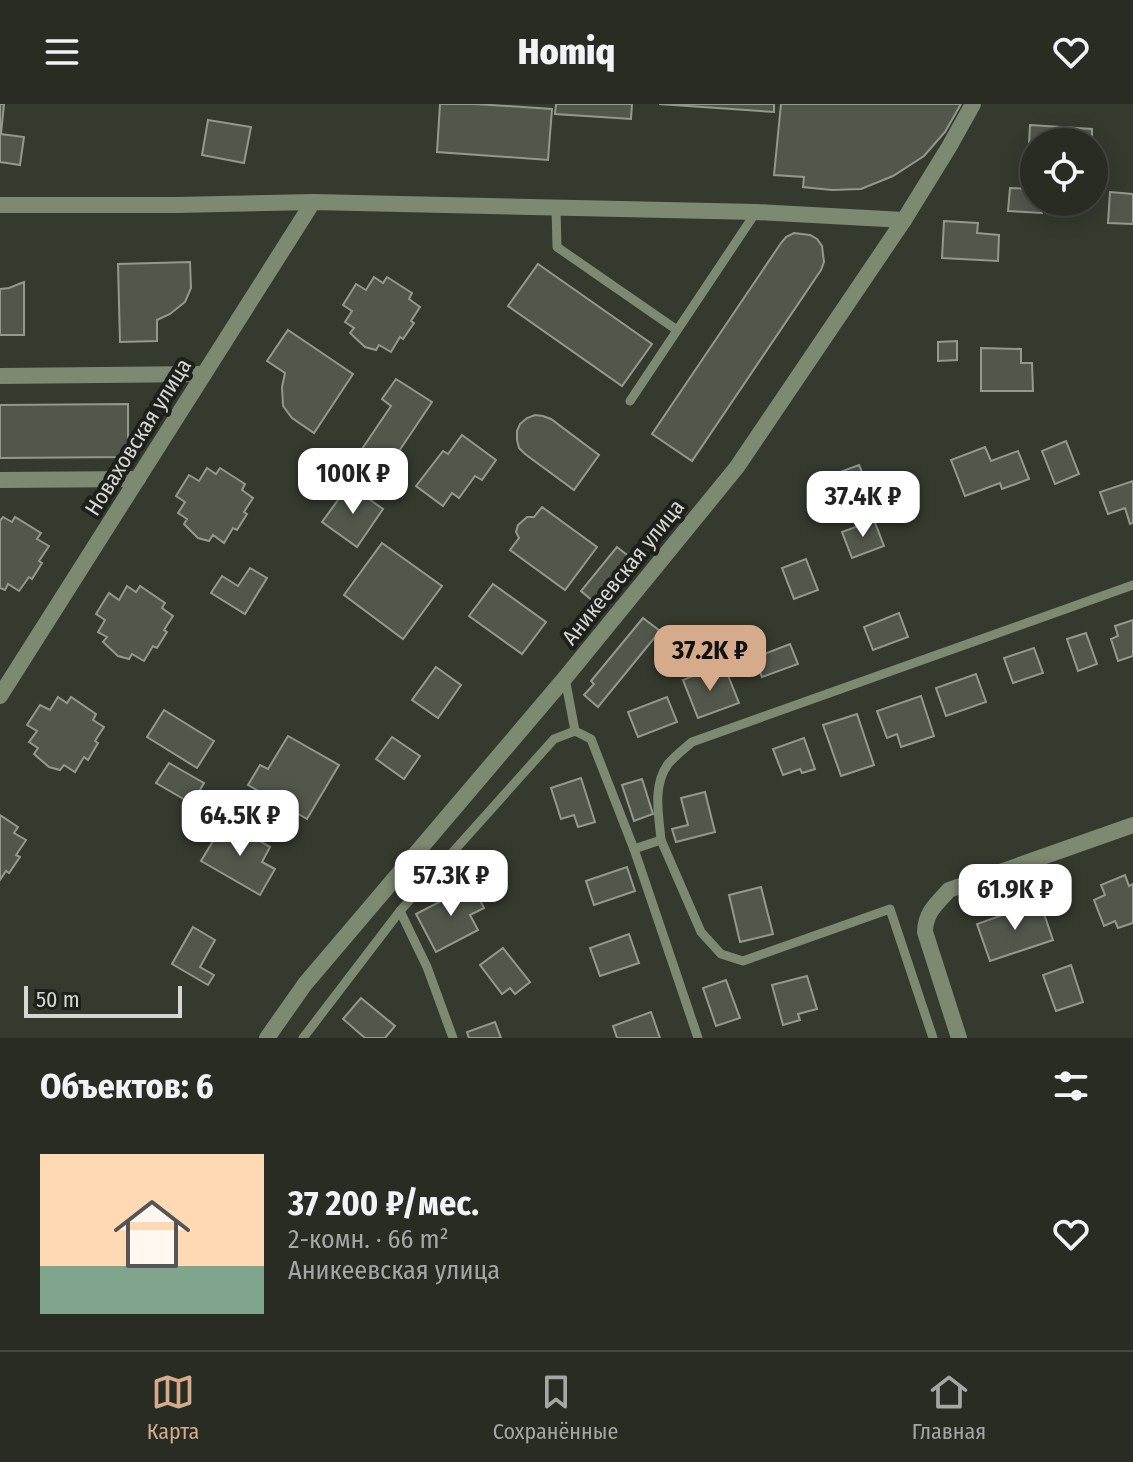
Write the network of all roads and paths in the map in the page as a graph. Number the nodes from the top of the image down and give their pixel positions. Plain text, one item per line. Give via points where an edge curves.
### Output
1 (973, 104) edge
2 (313, 202) junction
3 (0, 205) edge
4 (556, 208) junction
5 (756, 212) junction
6 (904, 220) junction
7 (677, 330) junction
8 (204, 374) junction
9 (0, 376) edge
10 (630, 401) dead end
11 (138, 479) junction
12 (0, 480) edge
13 (1133, 585) edge
14 (565, 678) junction
15 (0, 696) edge
16 (575, 731) junction
17 (1133, 825) edge
18 (661, 840) junction
19 (634, 849) junction
20 (400, 911) junction
21 (267, 1038) edge
22 (303, 1038) edge
23 (453, 1038) edge
24 (698, 1038) edge
25 (933, 1038) edge
26 (959, 1038) edge

1 - 6 street, Аникеевская улица
2 - 3 street
2 - 4 street
2 - 8 street, Новаховская улица
4 - 5 street
4 - 7 lane via 557,247
5 - 6 street
5 - 7 lane
6 - 14 street, Аникеевская улица via 737,467
7 - 10 lane
8 - 9 street
8 - 11 street, Новаховская улица
11 - 12 street
11 - 15 street, Новаховская улица
13 - 18 lane via 692,742 667,765 661,781
14 - 16 lane
14 - 21 street, Аникеевская улица via 305,984
16 - 19 lane via 591,739
16 - 20 lane via 554,739
17 - 26 street via 949,890 931,909 925,932
18 - 19 lane
18 - 25 lane via 701,932 721,954 743,961 890,909
19 - 24 lane
20 - 22 lane
20 - 23 lane

